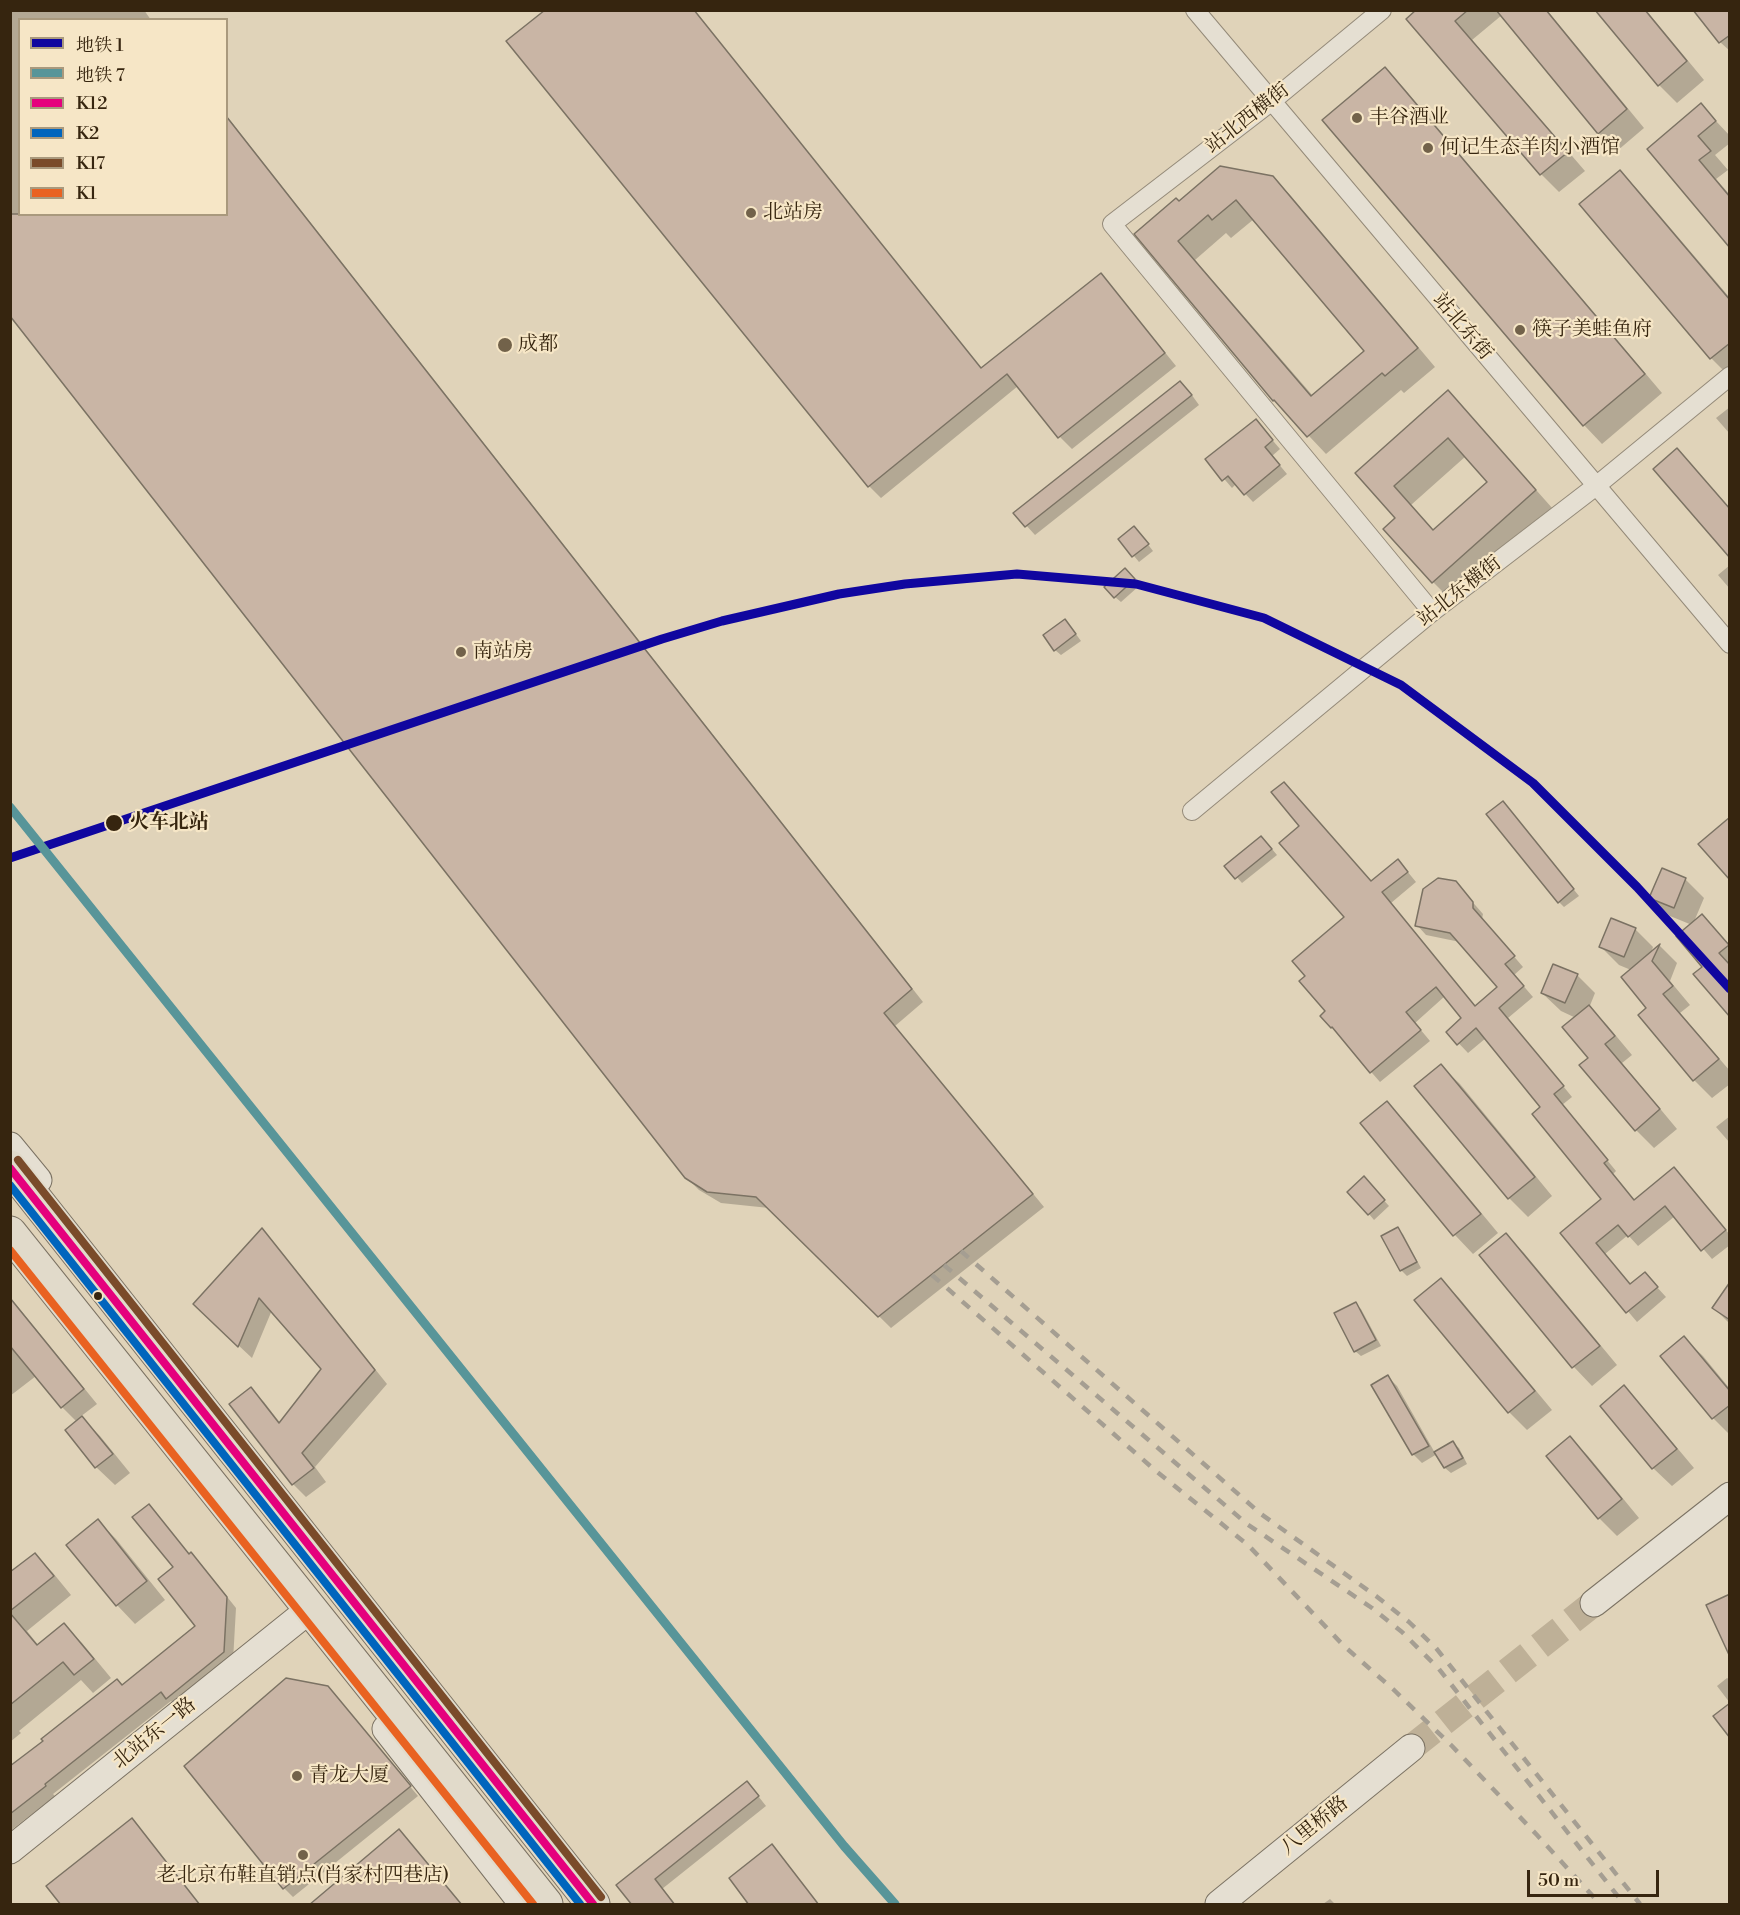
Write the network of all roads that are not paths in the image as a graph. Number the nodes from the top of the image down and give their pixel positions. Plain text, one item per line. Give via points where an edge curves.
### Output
1 (1195, 10) edge
2 (1382, 10) edge
3 (1272, 101) junction
4 (1730, 376) edge
5 (1596, 486) junction
6 (1432, 612) junction
7 (1730, 644) edge
8 (1192, 811) dead end
9 (10, 1146) edge
10 (10, 1167) edge
11 (10, 1233) edge
12 (10, 1252) edge
13 (1730, 1496) edge
14 (1594, 1603) tunnel mouth
15 (299, 1618) junction
16 (1411, 1748) tunnel mouth
17 (10, 1850) edge
18 (526, 1895) edge
19 (546, 1905) edge
20 (593, 1905) edge
21 (609, 1905) edge
22 (1219, 1905) edge

1 - 3 street, 站北东街
2 - 3 street, 站北西横街
3 - 5 street, 站北东街
3 - 6 street, 站北西横街 via 1112,224
4 - 5 street, 站北东横街
5 - 6 street, 站北东横街
5 - 7 street, 站北东街
6 - 8 street, 站北东横街
9 - 21 main road
10 - 20 highway
11 - 18 highway
12 - 15 main road
13 - 14 main road
15 - 17 main road, 北站东一路
15 - 18 main road
16 - 22 main road, 八里桥路
18 - 19 highway

